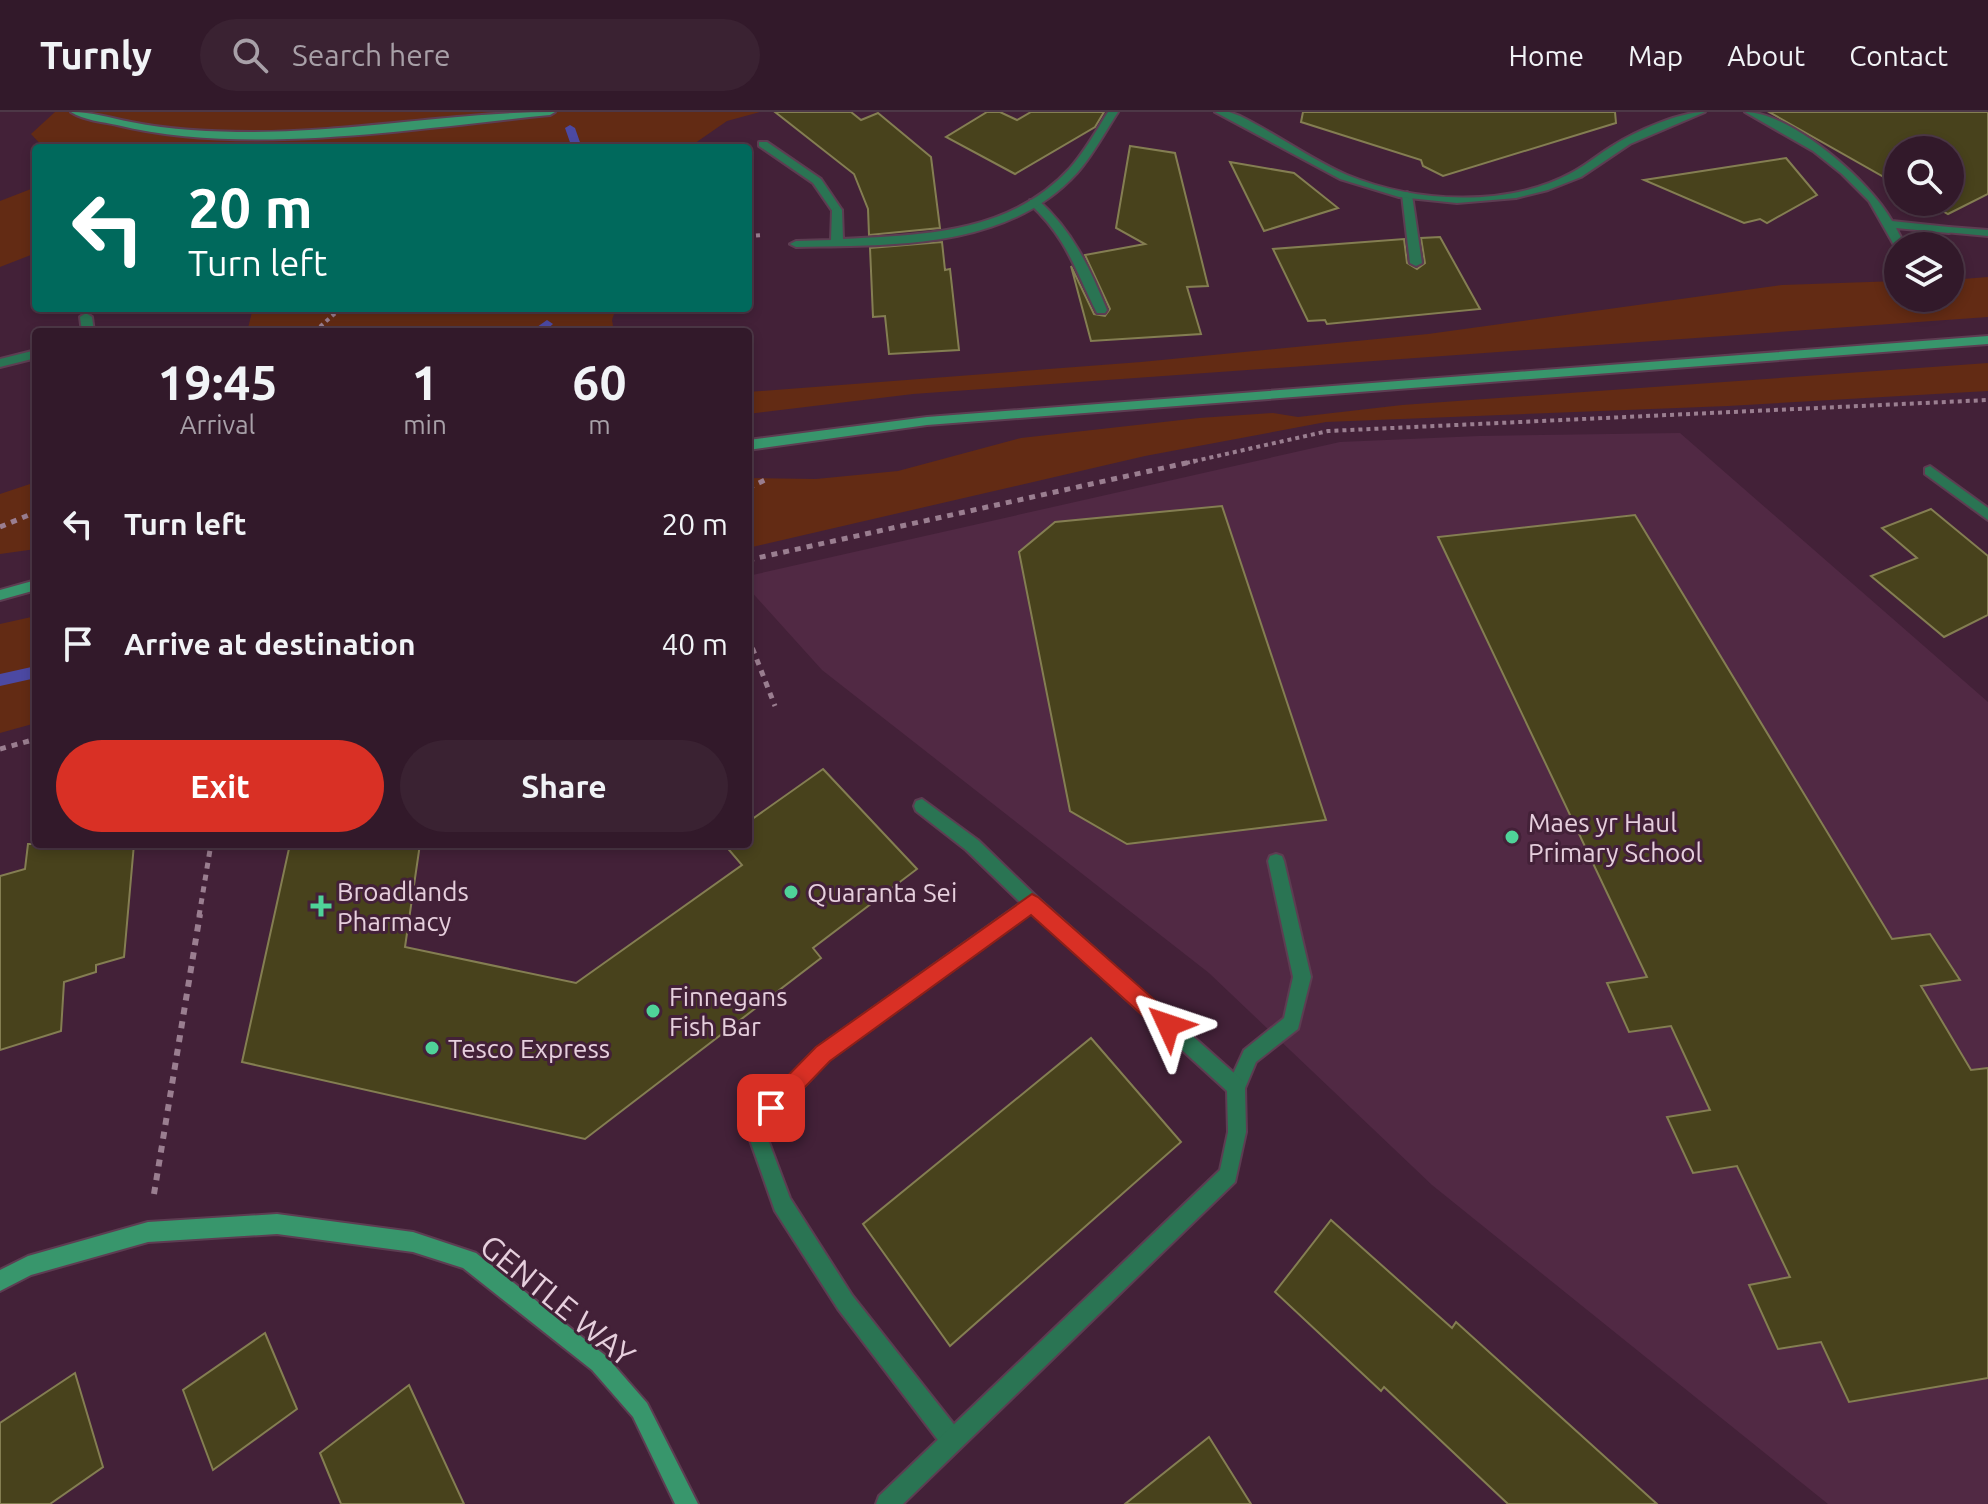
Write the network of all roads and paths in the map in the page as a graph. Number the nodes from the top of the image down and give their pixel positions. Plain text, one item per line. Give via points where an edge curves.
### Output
1 (76, 112) edge
2 (550, 112) edge
3 (1113, 112) edge
4 (1220, 112) edge
5 (1700, 112) edge
6 (1750, 112) edge
7 (763, 144) dead end
8 (1407, 195) junction
9 (1034, 202) junction
10 (1887, 224) junction
11 (1892, 232) edge
12 (1988, 233) edge
13 (837, 243) junction
14 (796, 244) dead end
15 (1416, 263) dead end
16 (1101, 310) dead end
17 (336, 312) edge
18 (86, 317) dead end
19 (87, 328) edge
20 (318, 328) edge
21 (1988, 340) edge
22 (32, 355) edge
23 (0, 363) edge
24 (1988, 400) edge
25 (752, 444) edge
26 (1930, 471) dead end
27 (32, 514) edge
28 (1988, 515) edge
29 (0, 527) edge
30 (752, 559) edge
31 (32, 586) edge
32 (0, 595) edge
33 (752, 647) edge
34 (775, 706) dead end
35 (32, 740) edge
36 (0, 749) edge
37 (922, 806) dead end
38 (210, 848) edge
39 (1276, 861) dead end
40 (1032, 903) junction
41 (1236, 1087) junction
42 (148, 1232) junction
43 (0, 1281) edge
44 (952, 1440) junction
45 (687, 1504) edge
46 (887, 1504) edge

1 - 2 main road via 164,130 241,135
3 - 9 street via 1083,159
4 - 8 street via 1346,177
5 - 8 street via 1625,142 1589,169 1542,189 1479,199
6 - 10 street via 1819,148 1875,201
7 - 13 street via 817,181 837,210
8 - 15 street
9 - 13 street via 1002,221 946,237
9 - 16 street via 1057,220
10 - 11 street
10 - 12 street
13 - 14 street
17 - 20 path
18 - 19 street
21 - 25 main road via 927,421
22 - 23 street
24 - 30 path via 1328,431
26 - 28 street
27 - 29 path
31 - 32 main road
33 - 34 path
35 - 36 path
37 - 40 street
38 - 42 path
39 - 41 street via 1302,977 1292,1023 1250,1056
40 - 41 street
40 - 44 street via 823,1054 754,1126 782,1204 845,1302
41 - 44 street via 1237,1132 1228,1175
42 - 43 main road, GENTLE WAY via 28,1266
42 - 45 main road, GENTLE WAY via 277,1224 413,1242 469,1260 599,1363 640,1410
44 - 46 street

